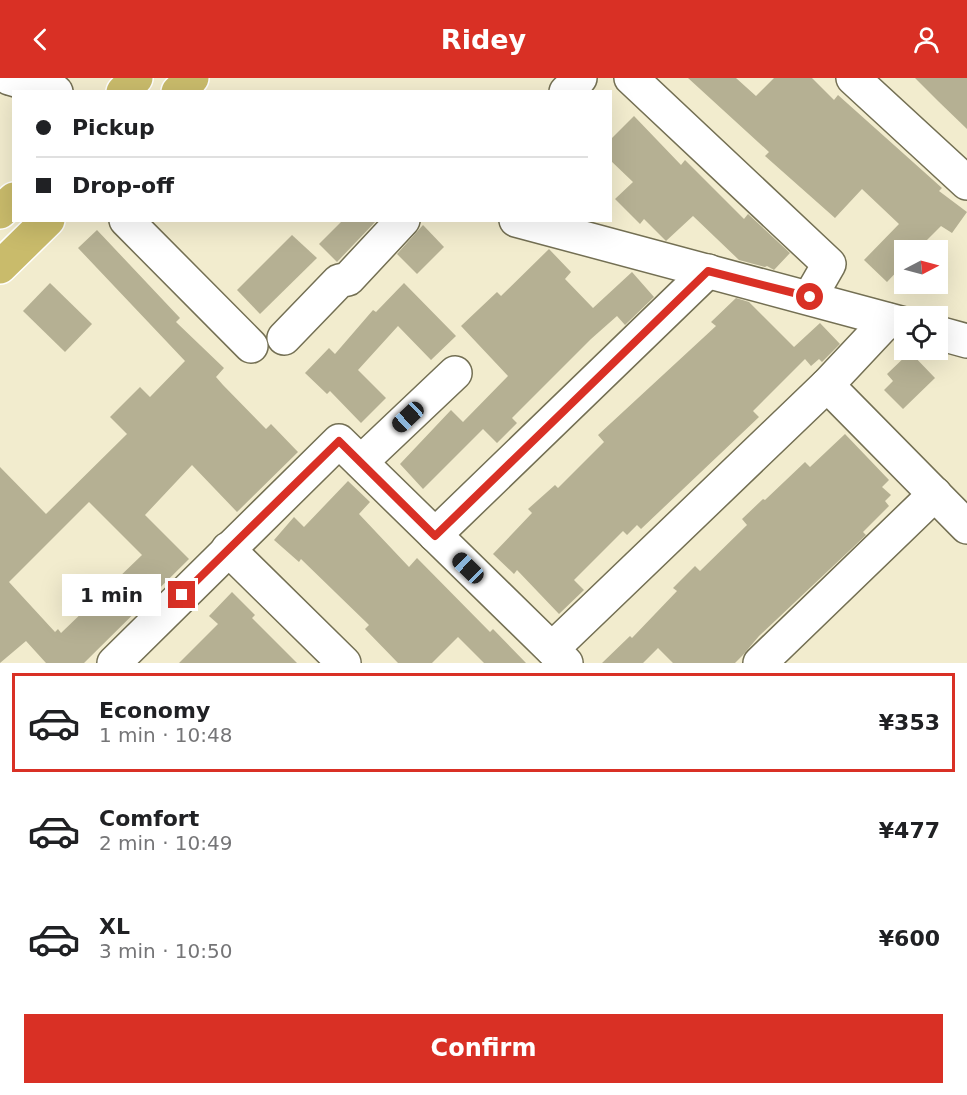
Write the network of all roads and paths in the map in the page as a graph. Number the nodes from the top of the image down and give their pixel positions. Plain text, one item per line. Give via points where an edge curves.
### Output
1 (9, 78) edge
2 (136, 78) edge
3 (192, 78) edge
4 (580, 78) edge
5 (631, 78) edge
6 (853, 78) edge
7 (49, 90) edge
8 (125, 90) edge
9 (180, 90) edge
10 (568, 90) edge
11 (967, 183) edge
12 (12, 201) edge
13 (0, 212) edge
14 (46, 222) edge
15 (128, 222) edge
16 (401, 222) edge
17 (524, 222) edge
18 (0, 267) edge
19 (708, 271) junction
20 (810, 297) junction
21 (894, 321) edge
22 (894, 324) edge
23 (948, 336) edge
24 (284, 338) dead end
25 (967, 341) edge
26 (251, 346) dead end
27 (455, 373) dead end
28 (827, 385) junction
29 (361, 462) junction
30 (935, 494) junction
31 (967, 527) edge
32 (435, 536) junction
33 (228, 549) junction
34 (559, 656) edge
35 (120, 661) edge
36 (344, 663) edge
37 (760, 663) edge

1 - 7 street
2 - 8 highway
3 - 9 highway
4 - 10 street
5 - 20 street via 829,264
6 - 11 street
12 - 13 highway
14 - 18 highway
15 - 26 street
16 - 24 street via 348,279 339,280
17 - 19 street
19 - 20 street
19 - 32 street
20 - 21 street
22 - 28 street
23 - 25 street
27 - 29 street
28 - 30 street
28 - 34 street
29 - 32 street
29 - 33 street via 339,441
30 - 31 street
30 - 37 street
32 - 34 street
33 - 35 street
33 - 36 street

